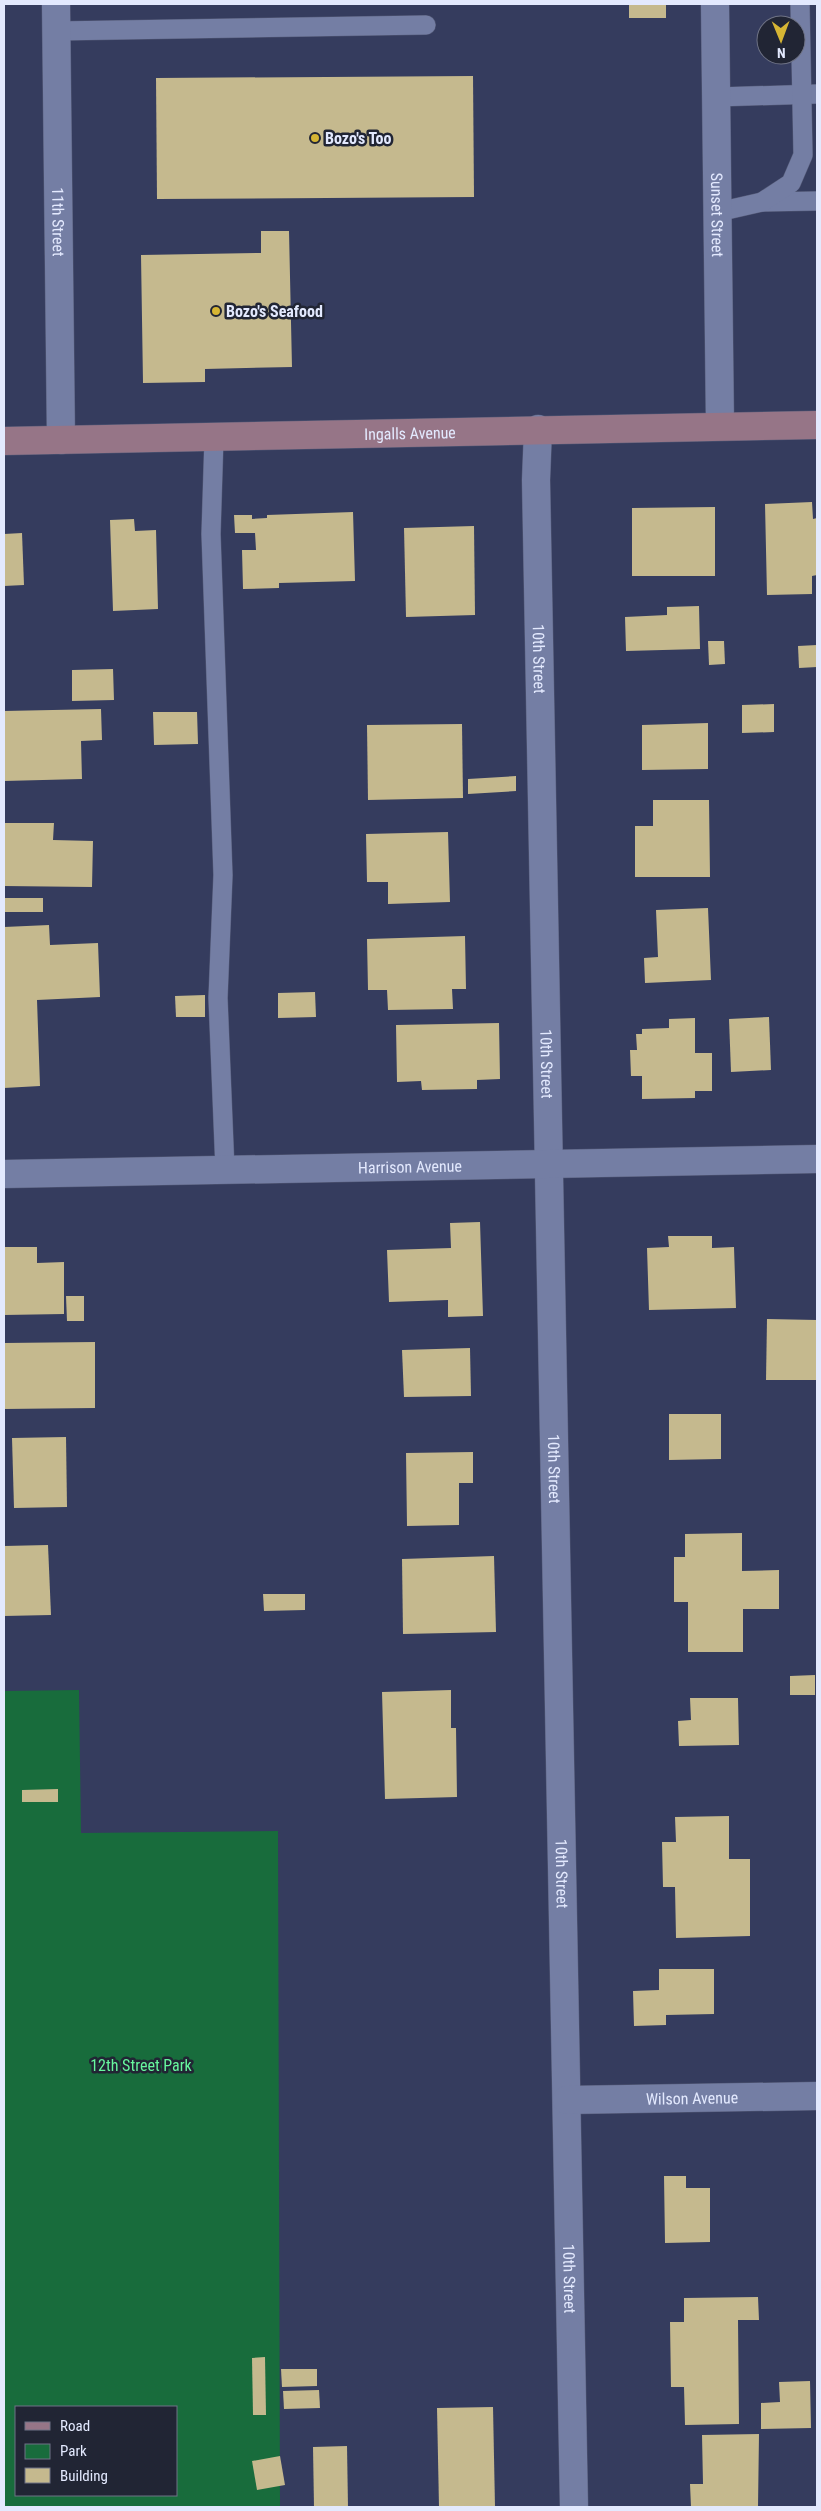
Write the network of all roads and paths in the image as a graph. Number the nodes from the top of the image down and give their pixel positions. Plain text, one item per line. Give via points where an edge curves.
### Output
1 (56, 4) edge
2 (715, 4) edge
3 (800, 4) edge
4 (426, 25) dead end
5 (56, 31) junction
6 (809, 94) edge
7 (717, 97) junction
8 (817, 201) edge
9 (762, 202) junction
10 (718, 212) junction
11 (817, 424) edge
12 (720, 426) junction
13 (538, 429) junction
14 (214, 438) junction
15 (61, 440) junction
16 (4, 441) edge
17 (817, 1158) edge
18 (548, 1164) junction
19 (225, 1170) junction
20 (4, 1174) edge
21 (817, 2096) edge
22 (567, 2100) junction
23 (574, 2507) edge

1 - 5 street, 11th Street
2 - 7 street, Sunset Street
3 - 6 lane
4 - 5 lane
5 - 15 street, 11th Street
6 - 7 lane
6 - 9 lane via 803,155 791,183
7 - 10 street, Sunset Street
8 - 9 lane
9 - 10 lane
10 - 12 street, Sunset Street
11 - 12 main road, Ingalls Avenue
12 - 13 main road, Ingalls Avenue
13 - 14 main road, Ingalls Avenue
13 - 18 street, 10th Street via 536,490
14 - 15 main road, Ingalls Avenue
14 - 19 lane via 211,534 223,876 218,998
15 - 16 main road, Ingalls Avenue
17 - 18 street, Harrison Avenue
18 - 19 street, Harrison Avenue
18 - 22 street, 10th Street
19 - 20 street, Harrison Avenue
21 - 22 street, Wilson Avenue
22 - 23 street, 10th Street

